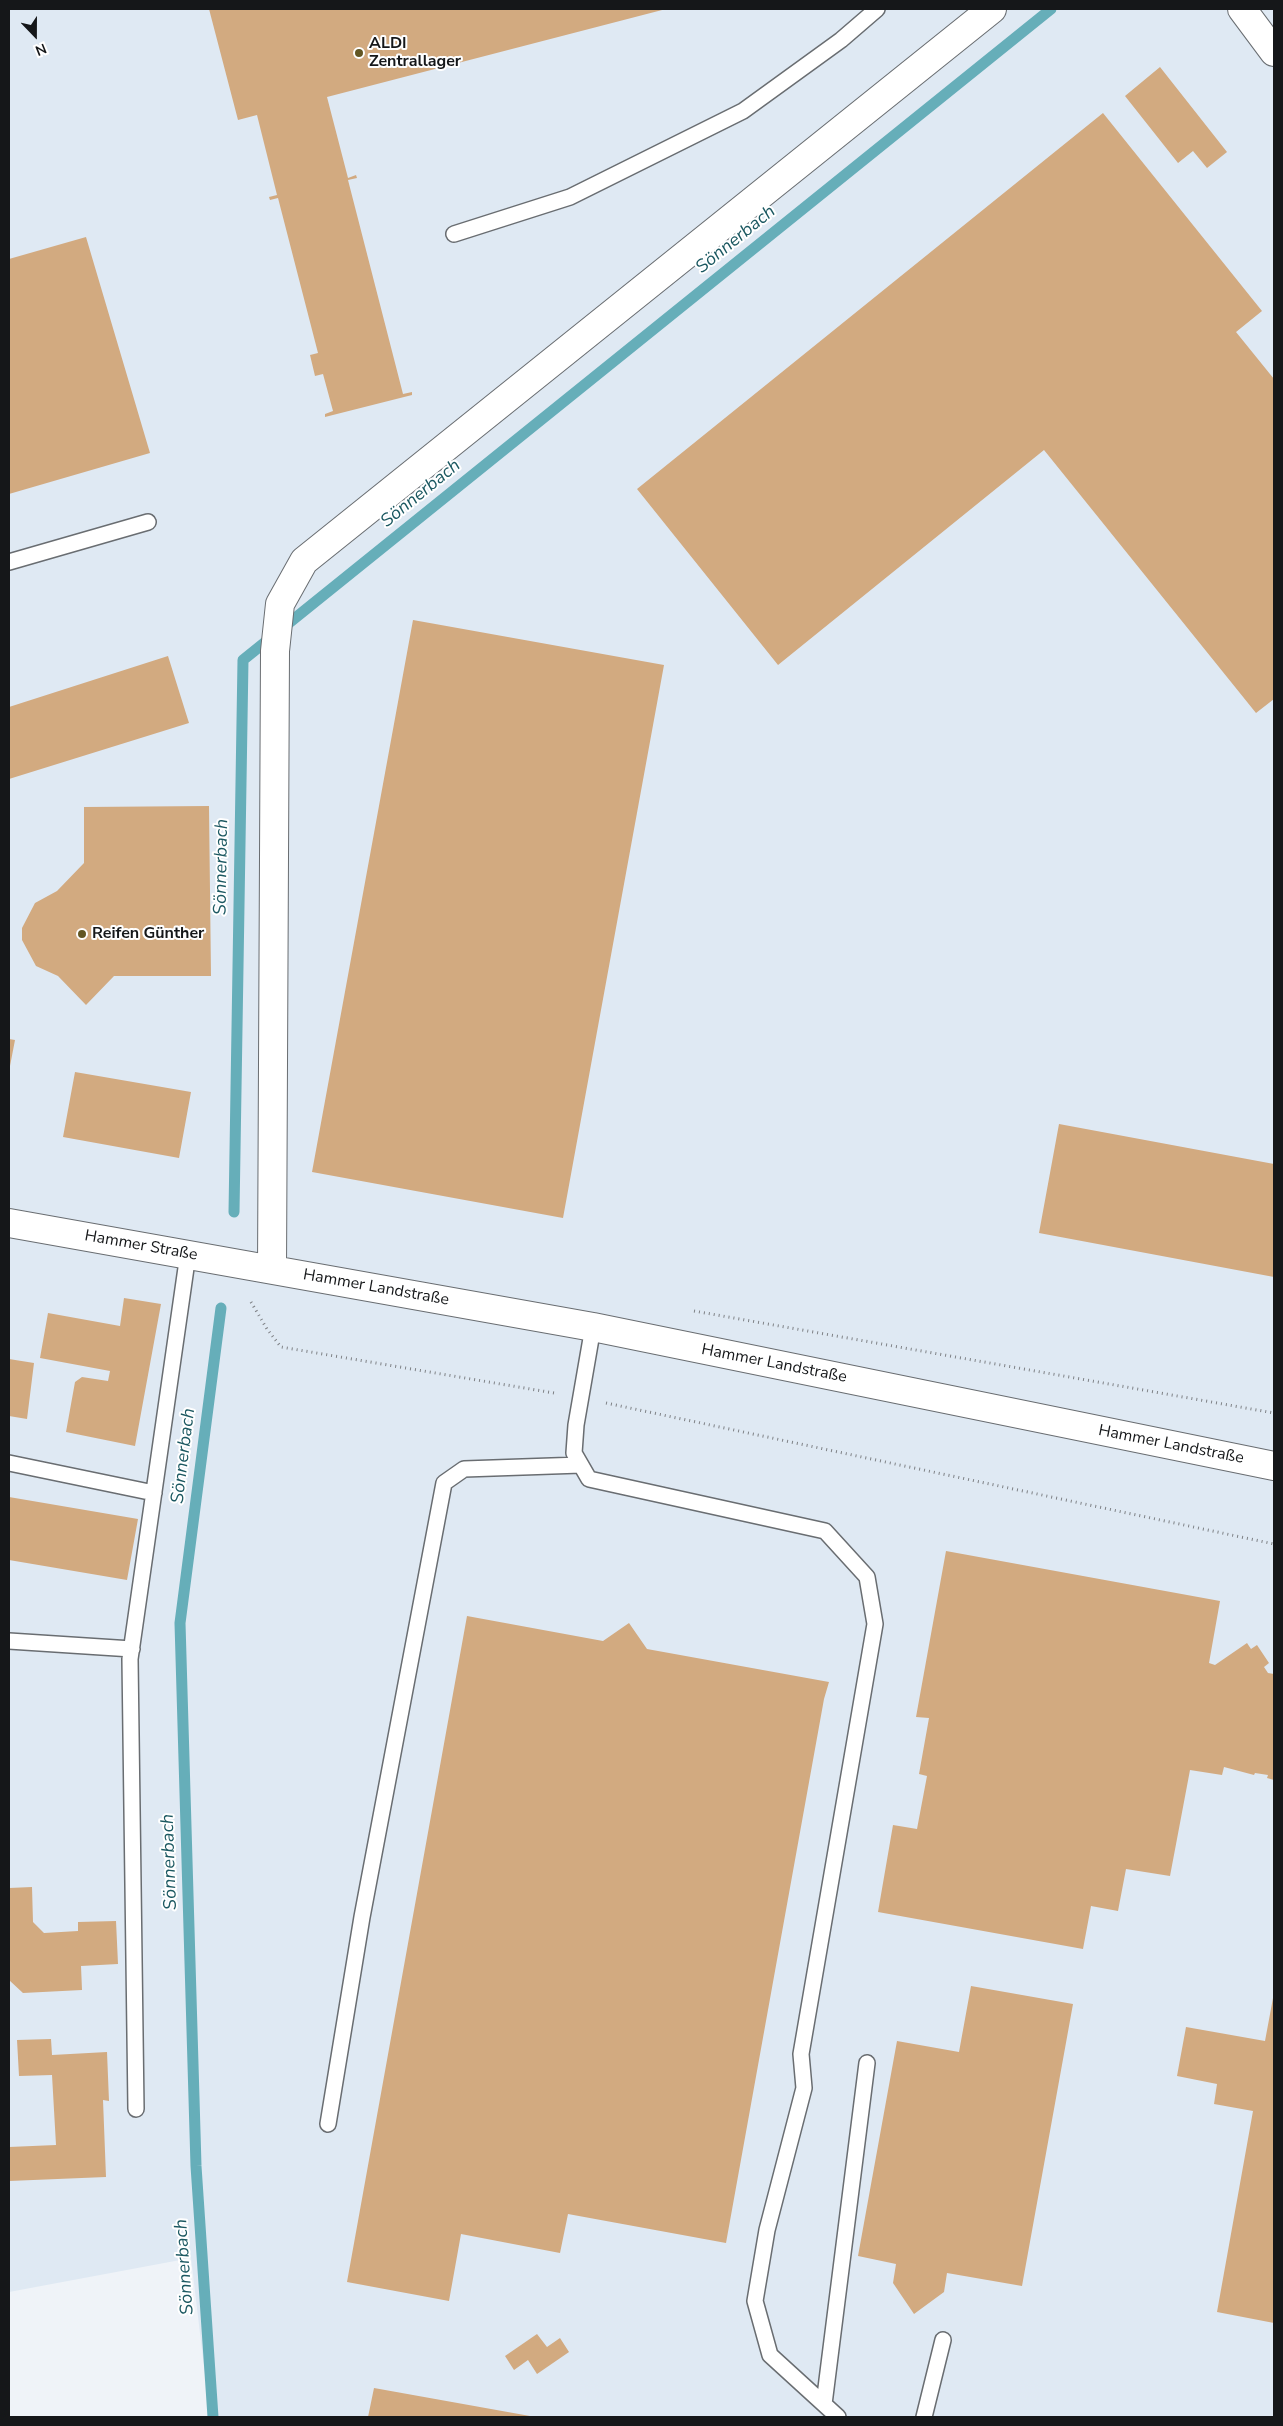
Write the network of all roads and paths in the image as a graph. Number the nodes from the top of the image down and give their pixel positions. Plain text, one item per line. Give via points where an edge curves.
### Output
1 (877, 9) edge
2 (992, 9) edge
3 (1242, 9) edge
4 (1274, 52) edge
5 (454, 234) dead end
6 (148, 522) dead end
7 (9, 562) edge
8 (9, 1223) edge
9 (188, 1254) junction
10 (272, 1269) junction
11 (246, 1295) dead end
12 (593, 1327) junction
13 (581, 1398) junction
14 (9, 1462) edge
15 (581, 1464) junction
16 (1274, 1466) edge
17 (154, 1493) junction
18 (1274, 1544) edge
19 (9, 1641) edge
20 (132, 1649) junction
21 (867, 2063) dead end
22 (136, 2109) dead end
23 (328, 2124) dead end
24 (944, 2340) dead end
25 (824, 2404) junction
26 (838, 2417) edge
27 (924, 2417) edge

1 - 5 lane via 743,111 570,197
2 - 10 street via 304,561 299,569 280,604 275,651
3 - 4 street
6 - 7 lane
8 - 9 street, Hammer Straße
9 - 10 street, Hammer Straße
9 - 17 lane
10 - 12 street, Hammer Landstraße
11 - 13 path via 281,1347
12 - 13 lane
12 - 16 street, Hammer Landstraße
13 - 15 lane via 574,1453
13 - 18 path
14 - 17 lane
15 - 23 lane via 464,1469 444,1483 362,1917
15 - 25 lane via 589,1479 825,1531 867,1577 875,1624 801,2054 804,2088 767,2230 755,2301 770,2355
17 - 20 lane
19 - 20 lane
20 - 22 lane
21 - 25 lane
24 - 27 lane
25 - 26 lane

